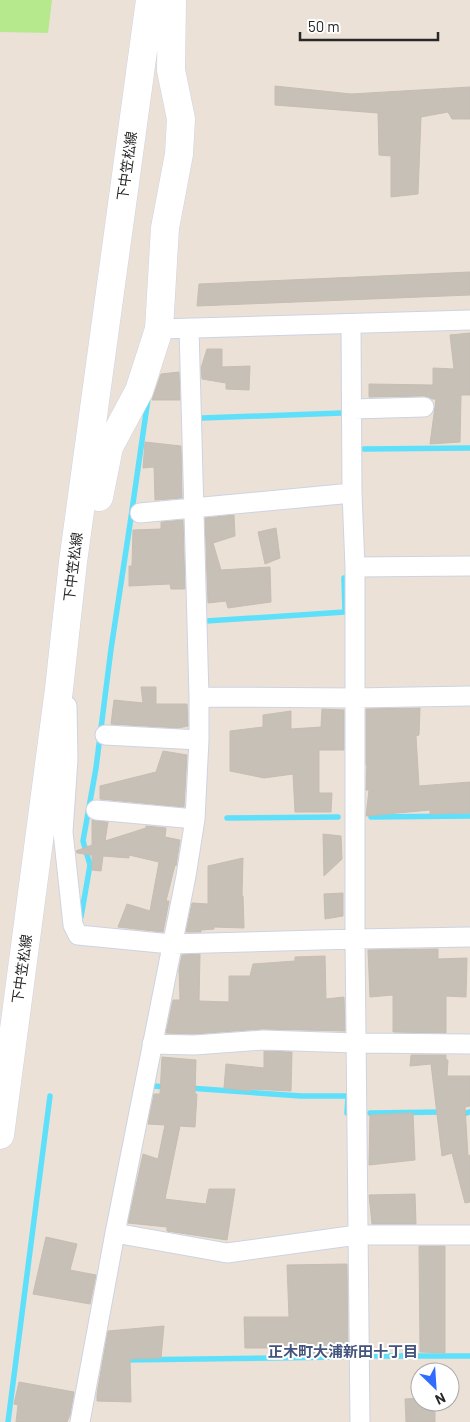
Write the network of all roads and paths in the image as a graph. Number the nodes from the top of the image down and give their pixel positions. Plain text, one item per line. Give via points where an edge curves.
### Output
1 (150, 0) edge
2 (172, 0) edge
3 (470, 320) edge
4 (351, 324) junction
5 (189, 328) junction
6 (159, 329) junction
7 (424, 407) dead end
8 (352, 409) junction
9 (352, 493) junction
10 (194, 507) junction
11 (140, 513) dead end
12 (73, 562) junction
13 (470, 566) edge
14 (355, 567) junction
15 (59, 689) junction
16 (470, 696) edge
17 (198, 697) junction
18 (354, 698) junction
19 (105, 735) dead end
20 (199, 740) junction
21 (96, 810) dead end
22 (194, 819) junction
23 (470, 937) edge
24 (355, 939) junction
25 (171, 944) junction
26 (356, 1043) junction
27 (152, 1044) junction
28 (470, 1044) edge
29 (0, 1135) edge
30 (115, 1233) junction
31 (358, 1235) junction
32 (470, 1235) edge
33 (80, 1422) edge
34 (360, 1422) edge

1 - 12 main road, 下中笠松線
2 - 6 main road via 171,70 181,119 179,154 165,228
3 - 4 street
4 - 5 street
4 - 8 street
5 - 6 street
5 - 10 street
6 - 12 main road via 139,391 109,447 89,542
7 - 8 street
8 - 9 street
9 - 10 street
9 - 14 street
10 - 11 street
10 - 17 street
12 - 15 main road, 下中笠松線
13 - 14 street
14 - 18 street
15 - 25 street via 66,700 68,759 63,832 73,925 78,935
15 - 29 main road, 下中笠松線
16 - 18 street
17 - 18 street
17 - 20 street
18 - 24 street
19 - 20 street
20 - 22 street
21 - 22 street
22 - 25 street
23 - 24 street
24 - 25 street
24 - 26 street
25 - 27 street
26 - 27 street via 263,1040 194,1045
26 - 28 street
26 - 31 street
27 - 30 street
30 - 31 street via 227,1253
30 - 33 street
31 - 32 street
31 - 34 street

